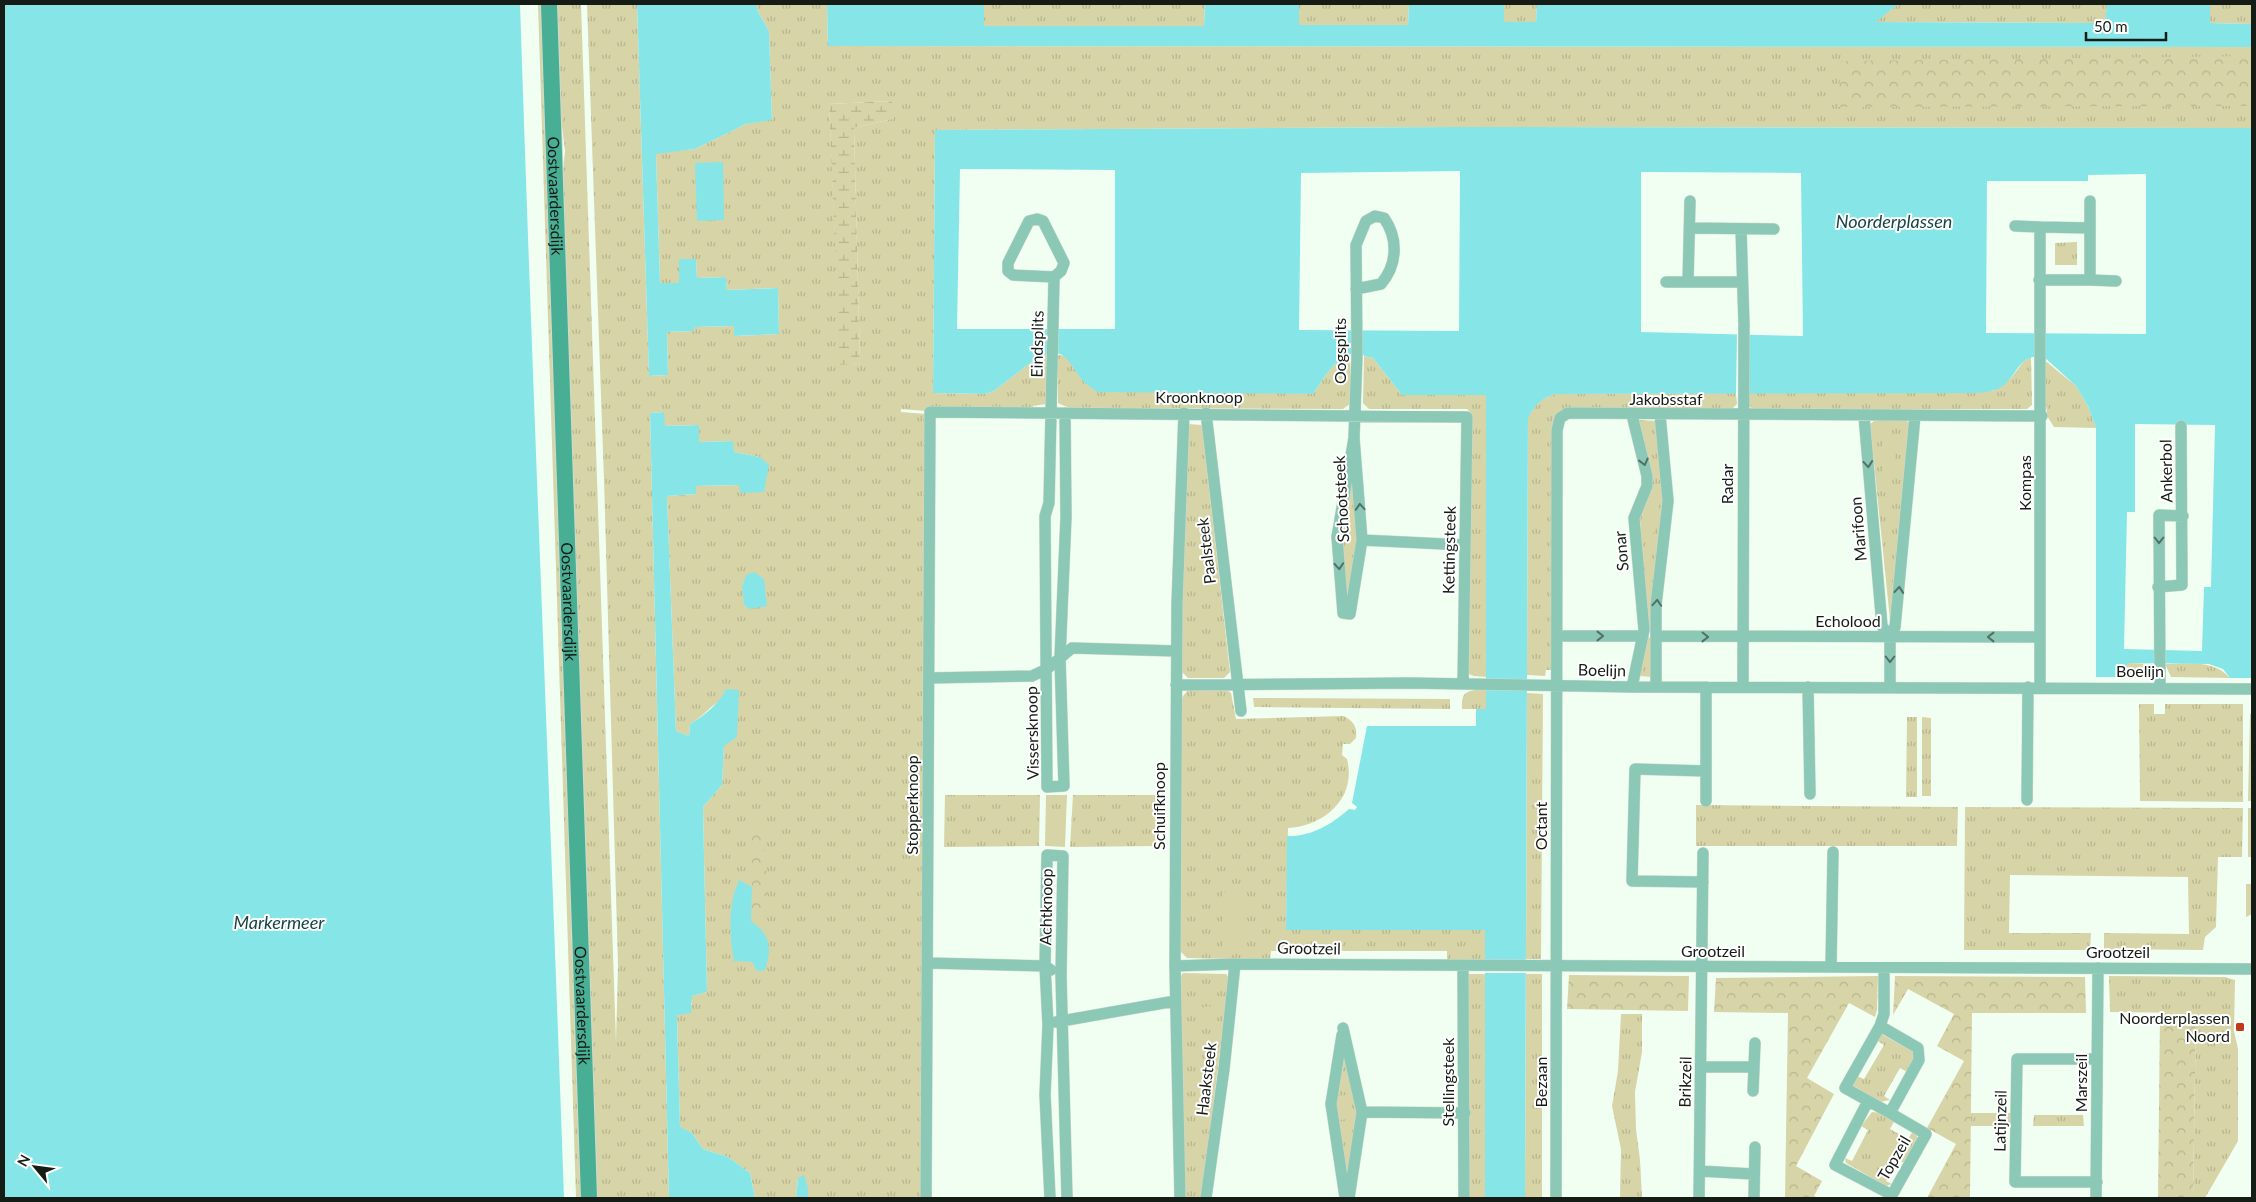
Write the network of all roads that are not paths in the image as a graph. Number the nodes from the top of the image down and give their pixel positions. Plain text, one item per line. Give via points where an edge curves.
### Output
1 (550, 4) edge
2 (2090, 201) dead end
3 (1690, 202) dead end
4 (2015, 226) dead end
5 (2040, 227) junction
6 (1690, 228) junction
7 (2090, 228) junction
8 (1741, 229) junction
9 (1774, 229) dead end
10 (1054, 277) junction
11 (2039, 280) junction
12 (2090, 280) junction
13 (2116, 281) dead end
14 (1666, 282) dead end
15 (1688, 282) junction
16 (1742, 282) junction
17 (1356, 289) junction
18 (930, 412) joint
19 (1052, 412) junction
20 (1065, 413) junction
21 (1184, 413) junction
22 (1206, 413) junction
23 (1356, 414) junction
24 (1632, 415) junction
25 (1660, 415) junction
26 (1743, 415) junction
27 (1864, 416) junction
28 (1915, 416) junction
29 (2042, 416) junction
30 (1467, 417) joint
31 (2181, 426) dead end
32 (1354, 438) junction
33 (2182, 516) junction
34 (1362, 540) junction
35 (1465, 545) junction
36 (2158, 588) junction
37 (1557, 636) junction
38 (1642, 636) junction
39 (1656, 636) junction
40 (1890, 637) junction
41 (2040, 637) junction
42 (1743, 638) junction
43 (1176, 651) junction
44 (1060, 658) junction
45 (1047, 669) junction
46 (929, 678) junction
47 (1463, 684) junction
48 (1176, 685) junction
49 (1239, 685) junction
50 (1557, 686) junction
51 (1656, 686) junction
52 (1743, 686) junction
53 (1632, 687) junction
54 (1706, 687) junction
55 (1808, 687) junction
56 (2028, 687) junction
57 (2040, 687) junction
58 (1890, 688) junction
59 (2160, 688) junction
60 (2252, 688) edge
61 (1241, 711) dead end
62 (1706, 771) junction
63 (1810, 794) dead end
64 (2027, 800) dead end
65 (1706, 801) dead end
66 (1833, 852) dead end
67 (1703, 853) dead end
68 (1703, 882) junction
69 (928, 962) junction
70 (1236, 964) junction
71 (1045, 966) junction
72 (1174, 966) junction
73 (1469, 966) junction
74 (1556, 966) junction
75 (1702, 967) junction
76 (1831, 968) junction
77 (1884, 968) junction
78 (2098, 968) junction
79 (2252, 969) edge
80 (1061, 976) junction
81 (1175, 1001) junction
82 (1062, 1019) junction
83 (1048, 1025) junction
84 (1880, 1026) junction
85 (1755, 1044) dead end
86 (2097, 1059) junction
87 (1701, 1067) junction
88 (1754, 1067) junction
89 (1753, 1091) dead end
90 (1868, 1101) junction
91 (1362, 1112) junction
92 (1465, 1113) junction
93 (1890, 1113) junction
94 (1755, 1147) dead end
95 (1700, 1171) junction
96 (1753, 1174) junction
97 (2097, 1182) junction
98 (589, 1198) edge
99 (926, 1198) edge
100 (1050, 1198) edge
101 (1067, 1198) edge
102 (1180, 1198) edge
103 (1206, 1198) edge
104 (1347, 1198) edge
105 (1464, 1198) edge
106 (1556, 1198) edge
107 (1700, 1198) edge
108 (1754, 1198) edge
109 (2096, 1198) edge

1 - 98 main road, Oostvaardersdijk
2 - 7 street
3 - 6 street
4 - 5 street
5 - 7 street
5 - 11 street, Kompas
6 - 8 street
6 - 15 street
7 - 12 street
8 - 9 street
8 - 16 street, Radar
10 - 10 street, Eindsplits via 1064,263 1043,221 1029,221 1008,264 1008,271 1013,275
10 - 19 street, Eindsplits
11 - 12 street
11 - 29 street, Kompas via 2038,357
12 - 13 street
14 - 15 street
15 - 16 street
16 - 26 street, Radar
17 - 17 street, Oogsplits via 1356,245 1361,229 1366,220 1374,216 1384,218 1393,236 1395,253 1392,269 1381,284
17 - 23 street, Oogsplits
18 - 19 street, Kroonknoop
18 - 46 street, Stopperknoop
19 - 20 street, Kroonknoop
19 - 45 street, Vissersknoop via 1046,516
20 - 21 street, Kroonknoop
20 - 44 street, Vissersknoop via 1066,517
21 - 22 street, Kroonknoop
21 - 43 street, Schuifknoop
22 - 23 street, Kroonknoop
22 - 49 street, Paalsteek
23 - 30 street, Kroonknoop
23 - 32 street, Schootsteek
24 - 25 street, Jakobsstaf
24 - 37 street, Jakobsstaf via 1568,414 1560,418 1557,430
24 -> 38 street, Sonar via 1647,476 1647,486 1634,518 1643,613
25 - 26 street, Jakobsstaf
39 -> 25 street via 1656,605 1668,501
26 - 27 street, Jakobsstaf
26 - 42 street, Radar
27 - 28 street, Jakobsstaf
27 -> 40 street, Marifoon via 1882,626
28 - 29 street, Jakobsstaf
40 -> 28 street, Marifoon via 1895,627
29 - 41 street, Kompas
30 - 35 street, Kettingsteek
31 - 33 street, Ankerbol
34 -> 32 street, Schootsteek
32 -> 34 street, Schootsteek via 1337,537 1342,614 1350,614
33 - 36 street, Ankerbol via 2182,585
33 -> 36 street, Ankerbol via 2159,516
34 - 35 street
35 - 47 street, Kettingsteek
36 - 59 street, Ankerbol
37 -> 38 street
37 - 50 street, Jakobsstaf
38 - 53 street, Sonar
39 -> 42 street, Echolood
39 - 51 street
41 -> 40 street, Echolood
40 - 42 street, Echolood
40 -> 58 street, Marifoon
41 - 57 street, Kompas
42 - 52 street, Radar
43 - 44 street via 1072,648
43 - 48 street, Schuifknoop
44 - 45 street
44 - 45 street, Vissersknoop via 1064,786 1047,787
45 - 46 street via 1032,676
46 - 69 street, Stopperknoop
47 - 49 street, Boelijn
47 - 50 street, Boelijn
48 - 49 street, Boelijn
48 - 72 street, Schuifknoop
49 - 61 street, Paalsteek
50 - 53 street, Boelijn
50 - 74 street, Octant
51 - 53 street, Boelijn
51 - 54 street, Boelijn
52 - 54 street, Boelijn
52 - 55 street, Boelijn
54 - 62 street
55 - 58 street, Boelijn
55 - 63 street
56 - 57 street, Boelijn
56 - 58 street, Boelijn
56 - 64 street
57 - 59 street, Boelijn
59 - 60 street, Boelijn
62 - 65 street
62 - 68 street via 1635,769 1633,826 1632,881
66 - 76 street
67 - 68 street, Brikzeil
68 - 75 street, Brikzeil
69 - 71 street
69 - 99 street, Stopperknoop
70 - 72 street, Grootzeil
70 - 73 street, Grootzeil
70 - 103 street, Haaksteek
71 - 80 street
71 - 80 street, Achtknoop via 1047,855 1062,856
71 - 83 street, Achtknoop
72 - 81 street, Schuifknoop
73 - 74 street, Grootzeil
73 - 92 street, Stellingsteek
74 - 75 street, Grootzeil
74 - 106 street, Bezaan
75 - 76 street, Grootzeil
75 - 87 street, Brikzeil
76 - 77 street, Grootzeil
77 - 78 street, Grootzeil
77 - 84 street, Topzeil via 1884,1014
78 - 79 street, Grootzeil
78 - 86 street, Marszeil
80 - 82 street, Achtknoop
81 - 82 street
81 - 102 street, Schuifknoop
82 - 83 street
82 - 101 street, Achtknoop
83 - 100 street, Achtknoop via 1045,1095
84 - 90 street, Topzeil via 1845,1088
84 - 93 street, Topzeil via 1918,1048 1919,1060
85 - 88 street
86 - 97 street, Marszeil
86 - 97 street, Latijnzeil via 2017,1059 2015,1182
87 - 88 street
87 - 95 street, Brikzeil
88 - 89 street
90 - 93 street, Topzeil
90 - 93 street, Topzeil via 1835,1165 1892,1195 1926,1134
91 - 92 street
91 - 104 street
91 - 104 street via 1342,1028 1331,1104
92 - 105 street, Stellingsteek
94 - 96 street
95 - 96 street
95 - 107 street, Brikzeil
96 - 108 street
97 - 109 street, Marszeil

